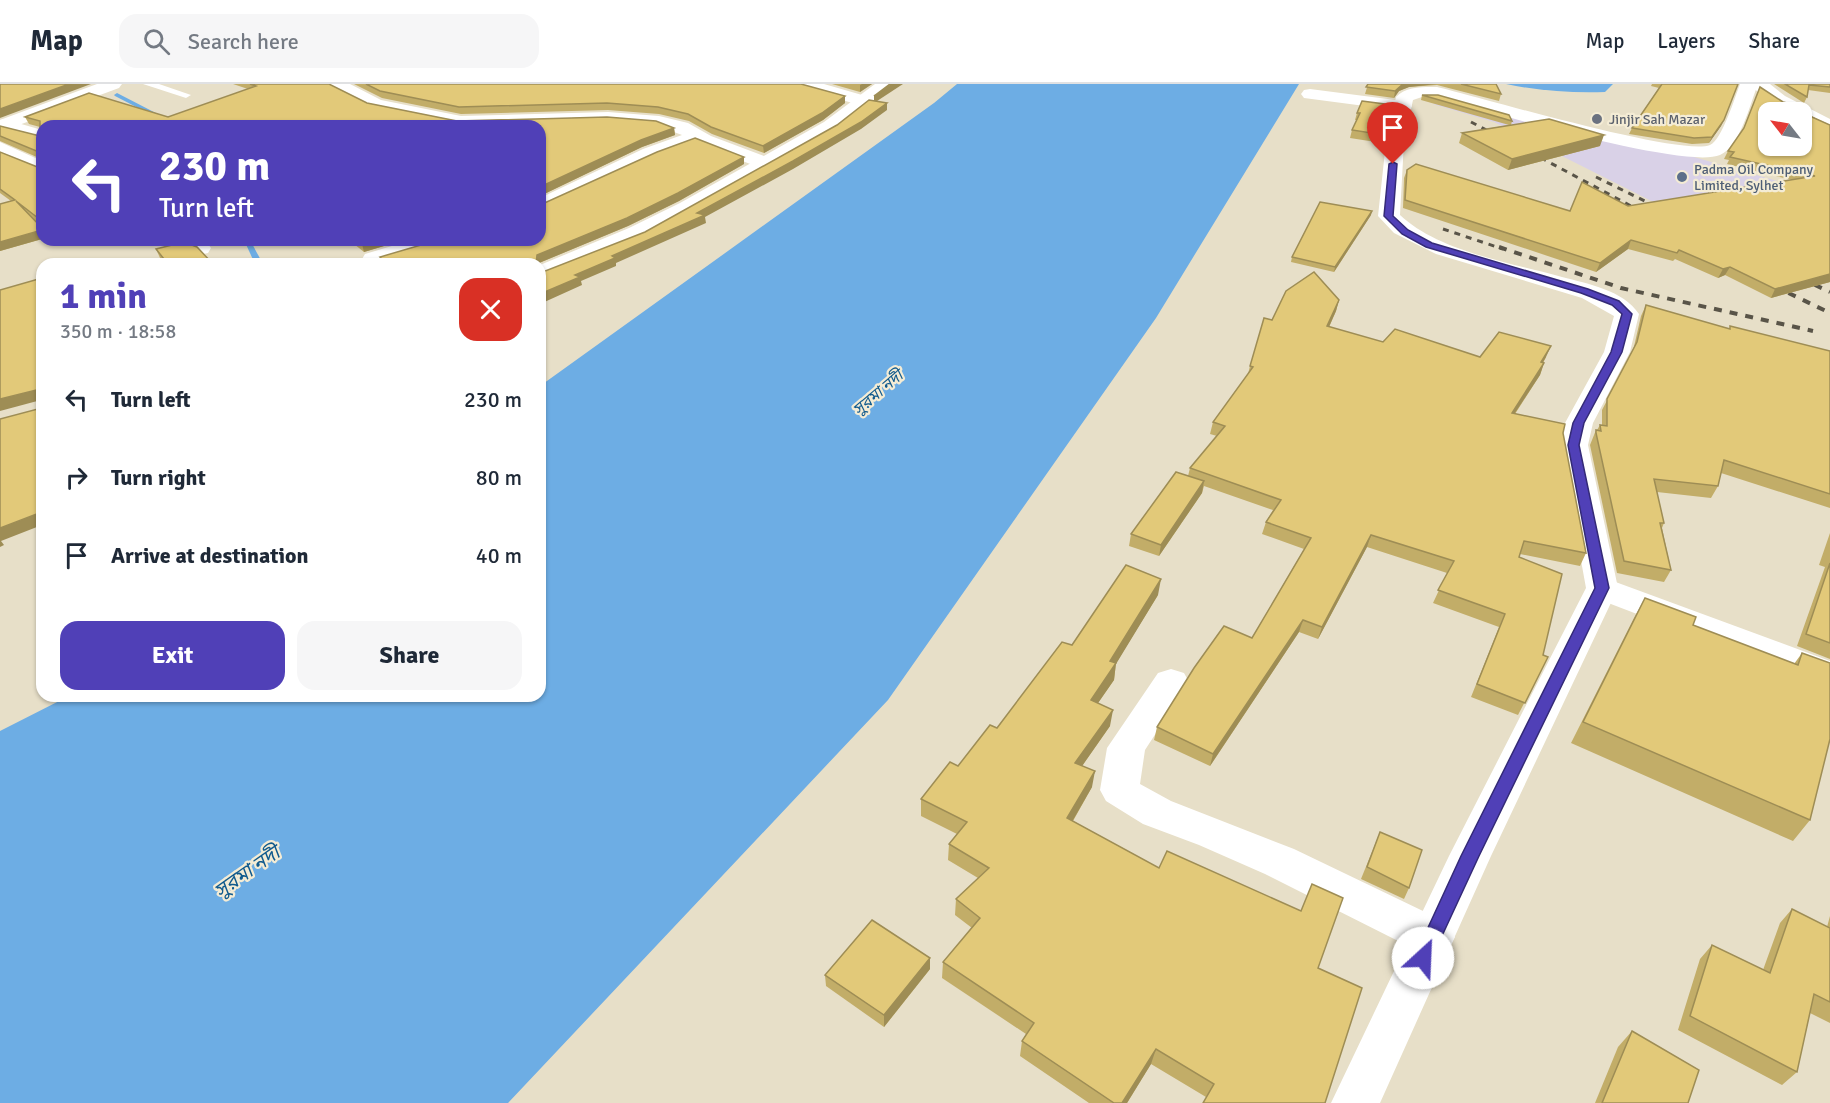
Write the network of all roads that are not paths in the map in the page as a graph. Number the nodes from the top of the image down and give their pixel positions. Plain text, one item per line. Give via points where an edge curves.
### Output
1 (113, 84) edge
2 (148, 84) edge
3 (337, 84) edge
4 (806, 84) edge
5 (886, 84) edge
6 (1749, 84) edge
7 (1760, 84) edge
8 (1310, 94) dead end
9 (186, 95) dead end
10 (863, 101) junction
11 (1403, 106) junction
12 (456, 120) edge
13 (518, 120) edge
14 (2, 125) edge
15 (1830, 126) edge
16 (36, 134) edge
17 (697, 136) junction
18 (0, 148) edge
19 (765, 163) junction
20 (36, 165) edge
21 (546, 203) edge
22 (415, 246) edge
23 (376, 258) edge
24 (546, 270) edge
25 (1602, 588) junction
26 (1830, 675) edge
27 (1171, 682) dead end
28 (1432, 937) junction
29 (1355, 1103) edge

1 - 14 main road
2 - 9 lane
3 - 12 main road via 376,104
4 - 10 main road
5 - 10 main road
6 - 11 main road via 1726,142 1714,151 1635,143 1437,92 1406,97
7 - 15 main road via 1779,100
8 - 11 main road
10 - 19 main road via 830,126
11 - 25 main road via 1394,153 1389,216 1393,223 1429,245 1585,291 1616,303 1627,314 1617,352 1579,423 1574,445
13 - 17 main road via 632,118 681,127
14 - 16 main road
17 - 19 main road
17 - 21 main road via 650,153
18 - 20 main road
19 - 24 main road via 637,232
22 - 23 main road
25 - 26 main road
25 - 28 main road
27 - 28 main road via 1126,748 1120,790 1136,804 1309,875
28 - 29 main road

